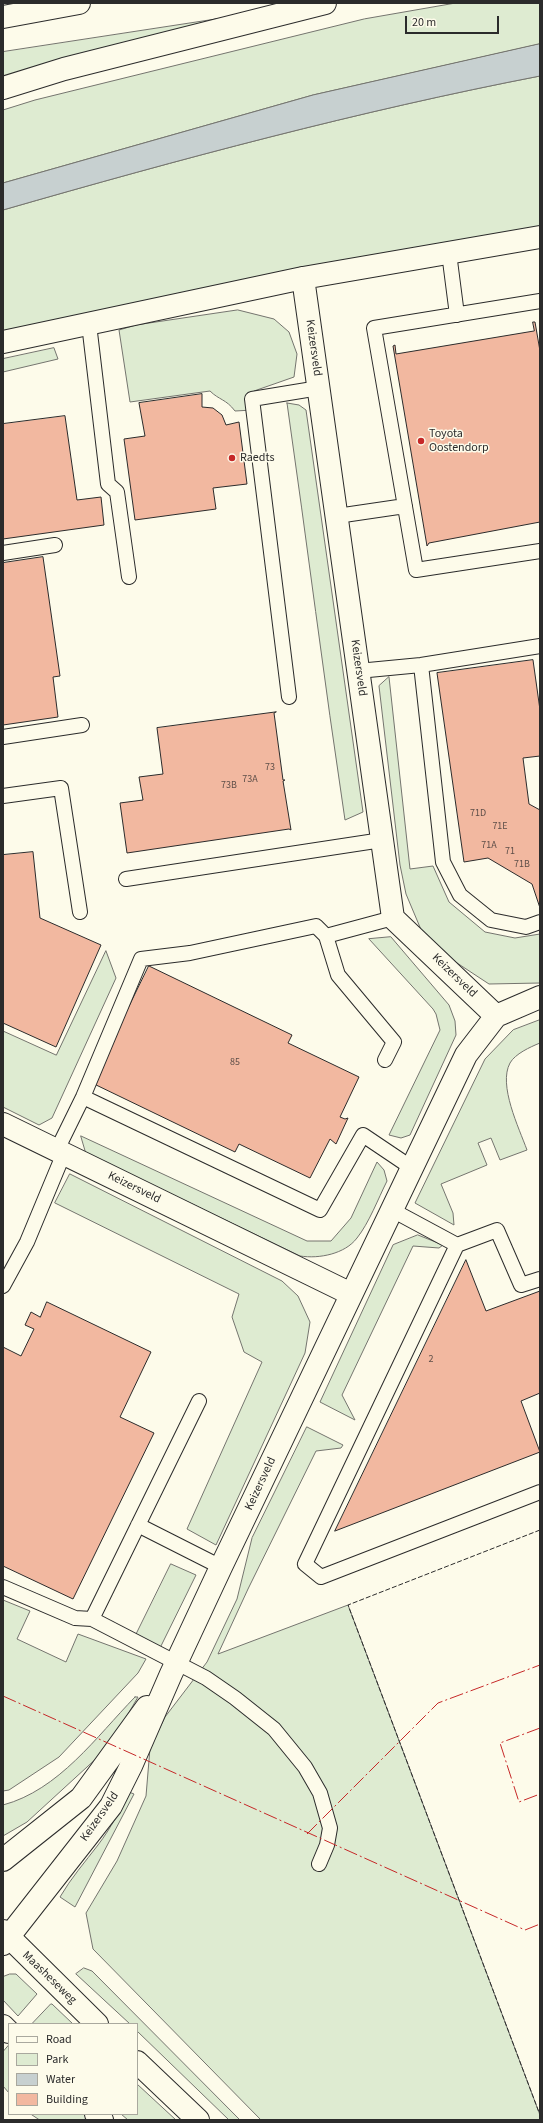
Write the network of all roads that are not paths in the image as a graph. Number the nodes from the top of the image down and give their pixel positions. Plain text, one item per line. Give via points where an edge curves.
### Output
1 (79, 3) edge
2 (325, 3) edge
3 (3, 17) edge
4 (3, 88) edge
5 (540, 237) edge
6 (448, 253) junction
7 (303, 278) junction
8 (540, 301) edge
9 (457, 315) junction
10 (89, 324) junction
11 (3, 342) edge
12 (319, 388) junction
13 (405, 506) junction
14 (337, 516) junction
15 (55, 545) dead end
16 (540, 551) edge
17 (3, 553) edge
18 (129, 577) dead end
19 (540, 646) edge
20 (421, 665) junction
21 (358, 671) junction
22 (289, 697) dead end
23 (82, 725) dead end
24 (3, 736) edge
25 (3, 796) edge
26 (382, 840) junction
27 (126, 879) dead end
28 (80, 912) dead end
29 (393, 918) junction
30 (540, 922) edge
31 (326, 936) junction
32 (540, 997) edge
33 (496, 1016) junction
34 (385, 1060) dead end
35 (83, 1097) junction
36 (3, 1124) edge
37 (61, 1152) junction
38 (412, 1168) junction
39 (392, 1210) junction
40 (457, 1245) junction
41 (540, 1279) edge
42 (3, 1286) edge
43 (351, 1294) junction
44 (198, 1401) dead end
45 (540, 1492) edge
46 (138, 1526) junction
47 (221, 1567) junction
48 (3, 1587) edge
49 (92, 1619) junction
50 (173, 1669) junction
51 (3, 1860) edge
52 (319, 1864) dead end
53 (5, 1938) edge
54 (96, 2023) edge
55 (138, 2063) edge
56 (198, 2120) edge

1 - 3 main road
2 - 4 main road via 64,69
5 - 6 main road
6 - 7 main road
6 - 9 lane
7 - 10 main road
7 - 12 main road, Keizersveld
8 - 9 lane
9 - 13 lane via 374,328
10 - 11 main road
10 - 18 lane via 108,484 117,492
12 - 14 main road, Keizersveld
12 - 22 lane via 252,399
13 - 14 lane
13 - 16 lane via 416,570
14 - 21 main road, Keizersveld
15 - 17 lane
19 - 20 lane
20 - 21 lane
20 - 30 lane via 443,862 460,895 491,920 526,927
21 - 26 main road, Keizersveld
23 - 24 lane
25 - 28 lane via 61,788
26 - 27 lane
26 - 29 main road, Keizersveld
29 - 31 lane
29 - 33 main road, Keizersveld
31 - 34 lane via 338,975 394,1042
31 - 35 lane via 316,926 190,953 141,958
32 - 33 main road, Keizersveld
33 - 38 main road, Keizersveld via 466,1055
35 - 37 lane
35 - 38 lane via 320,1210 363,1135
36 - 37 main road, Keizersveld
37 - 42 lane via 27,1242
37 - 43 main road, Keizersveld
38 - 39 main road, Keizersveld
39 - 40 lane
39 - 43 main road, Keizersveld
40 - 41 lane via 497,1230 521,1285
40 - 45 lane via 305,1564 321,1577
43 - 47 main road, Keizersveld
44 - 46 lane
46 - 47 lane
46 - 49 lane
47 - 50 main road, Keizersveld
48 - 49 lane via 75,1618
49 - 50 lane
50 - 51 main road, Keizersveld via 81,1798
50 - 52 lane via 206,1678 235,1698 274,1728 305,1767 320,1793 330,1828 327,1845
50 - 53 main road, Keizersveld via 131,1766 110,1806
53 - 54 main road, Maasheseweg
55 - 56 main road

